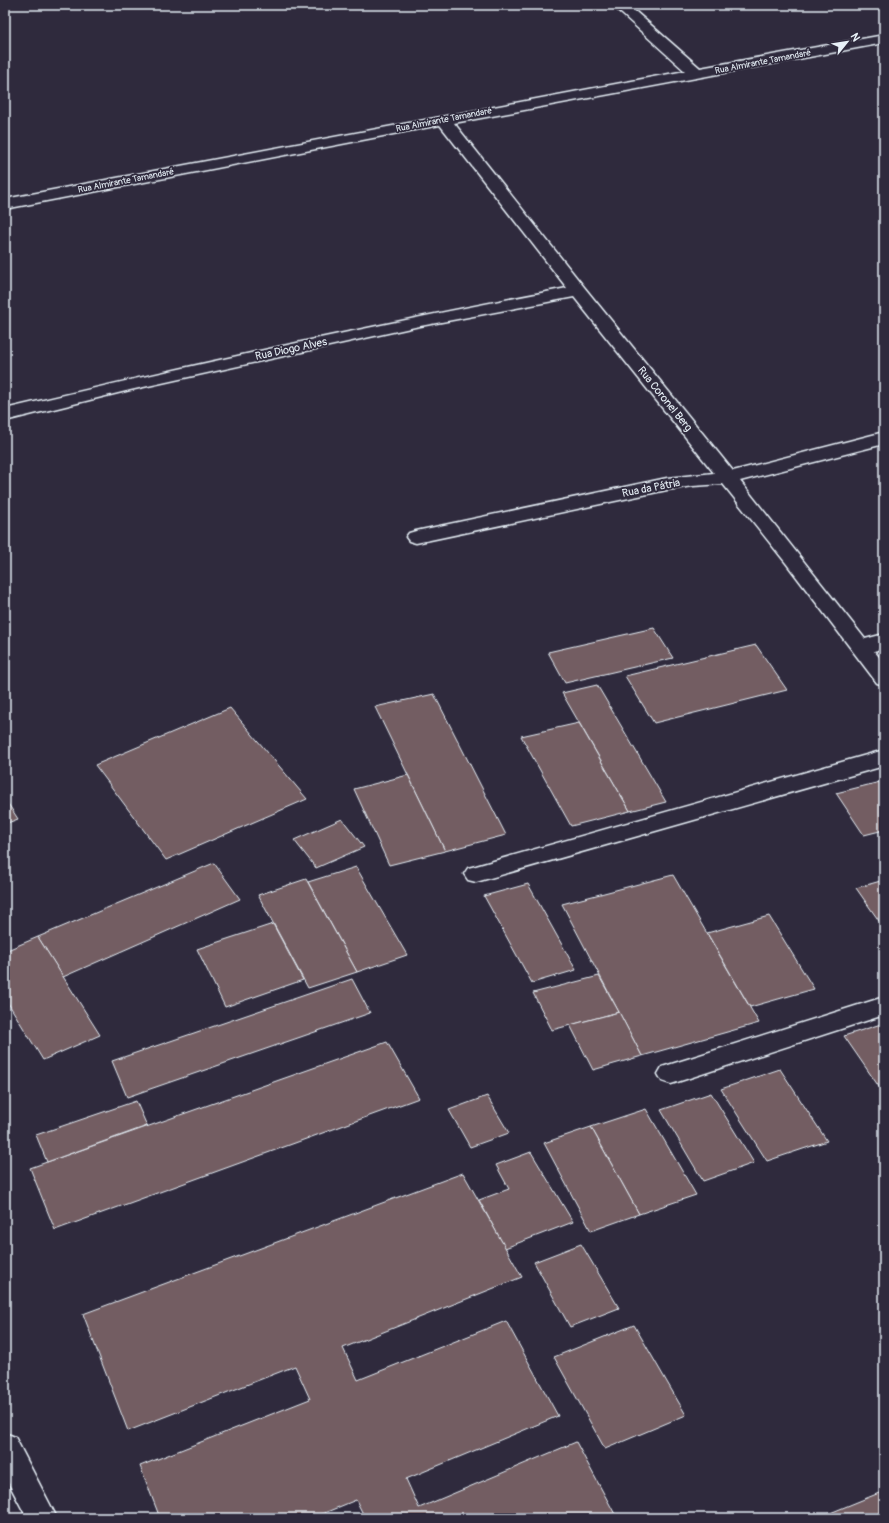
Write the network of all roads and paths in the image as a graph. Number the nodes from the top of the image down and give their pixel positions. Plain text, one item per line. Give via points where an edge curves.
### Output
1 (619, 5) edge
2 (884, 39) edge
3 (697, 74) junction
4 (444, 120) junction
5 (5, 204) edge
6 (578, 292) junction
7 (5, 415) edge
8 (884, 438) edge
9 (729, 478) junction
10 (416, 537) dead end
11 (884, 641) edge
12 (862, 647) junction
13 (884, 678) edge
14 (884, 758) edge
15 (476, 874) dead end
16 (884, 1006) edge
17 (671, 1074) dead end
18 (5, 1446) edge
19 (42, 1518) edge

1 - 3 street
2 - 3 street, Rua Almirante Tamandaré
3 - 4 street, Rua Almirante Tamandaré
4 - 5 street, Rua Almirante Tamandaré
4 - 6 street, Rua Coronel Berg
6 - 7 street, Rua Diogo Alves via 415,322
6 - 9 street, Rua Coronel Berg
8 - 9 street, Rua da Pátria
9 - 10 street, Rua da Pátria via 668,484
9 - 12 street, Rua Coronel Berg
11 - 12 street
12 - 13 street, Rua Coronel Berg
14 - 15 street
16 - 17 street
18 - 19 street

